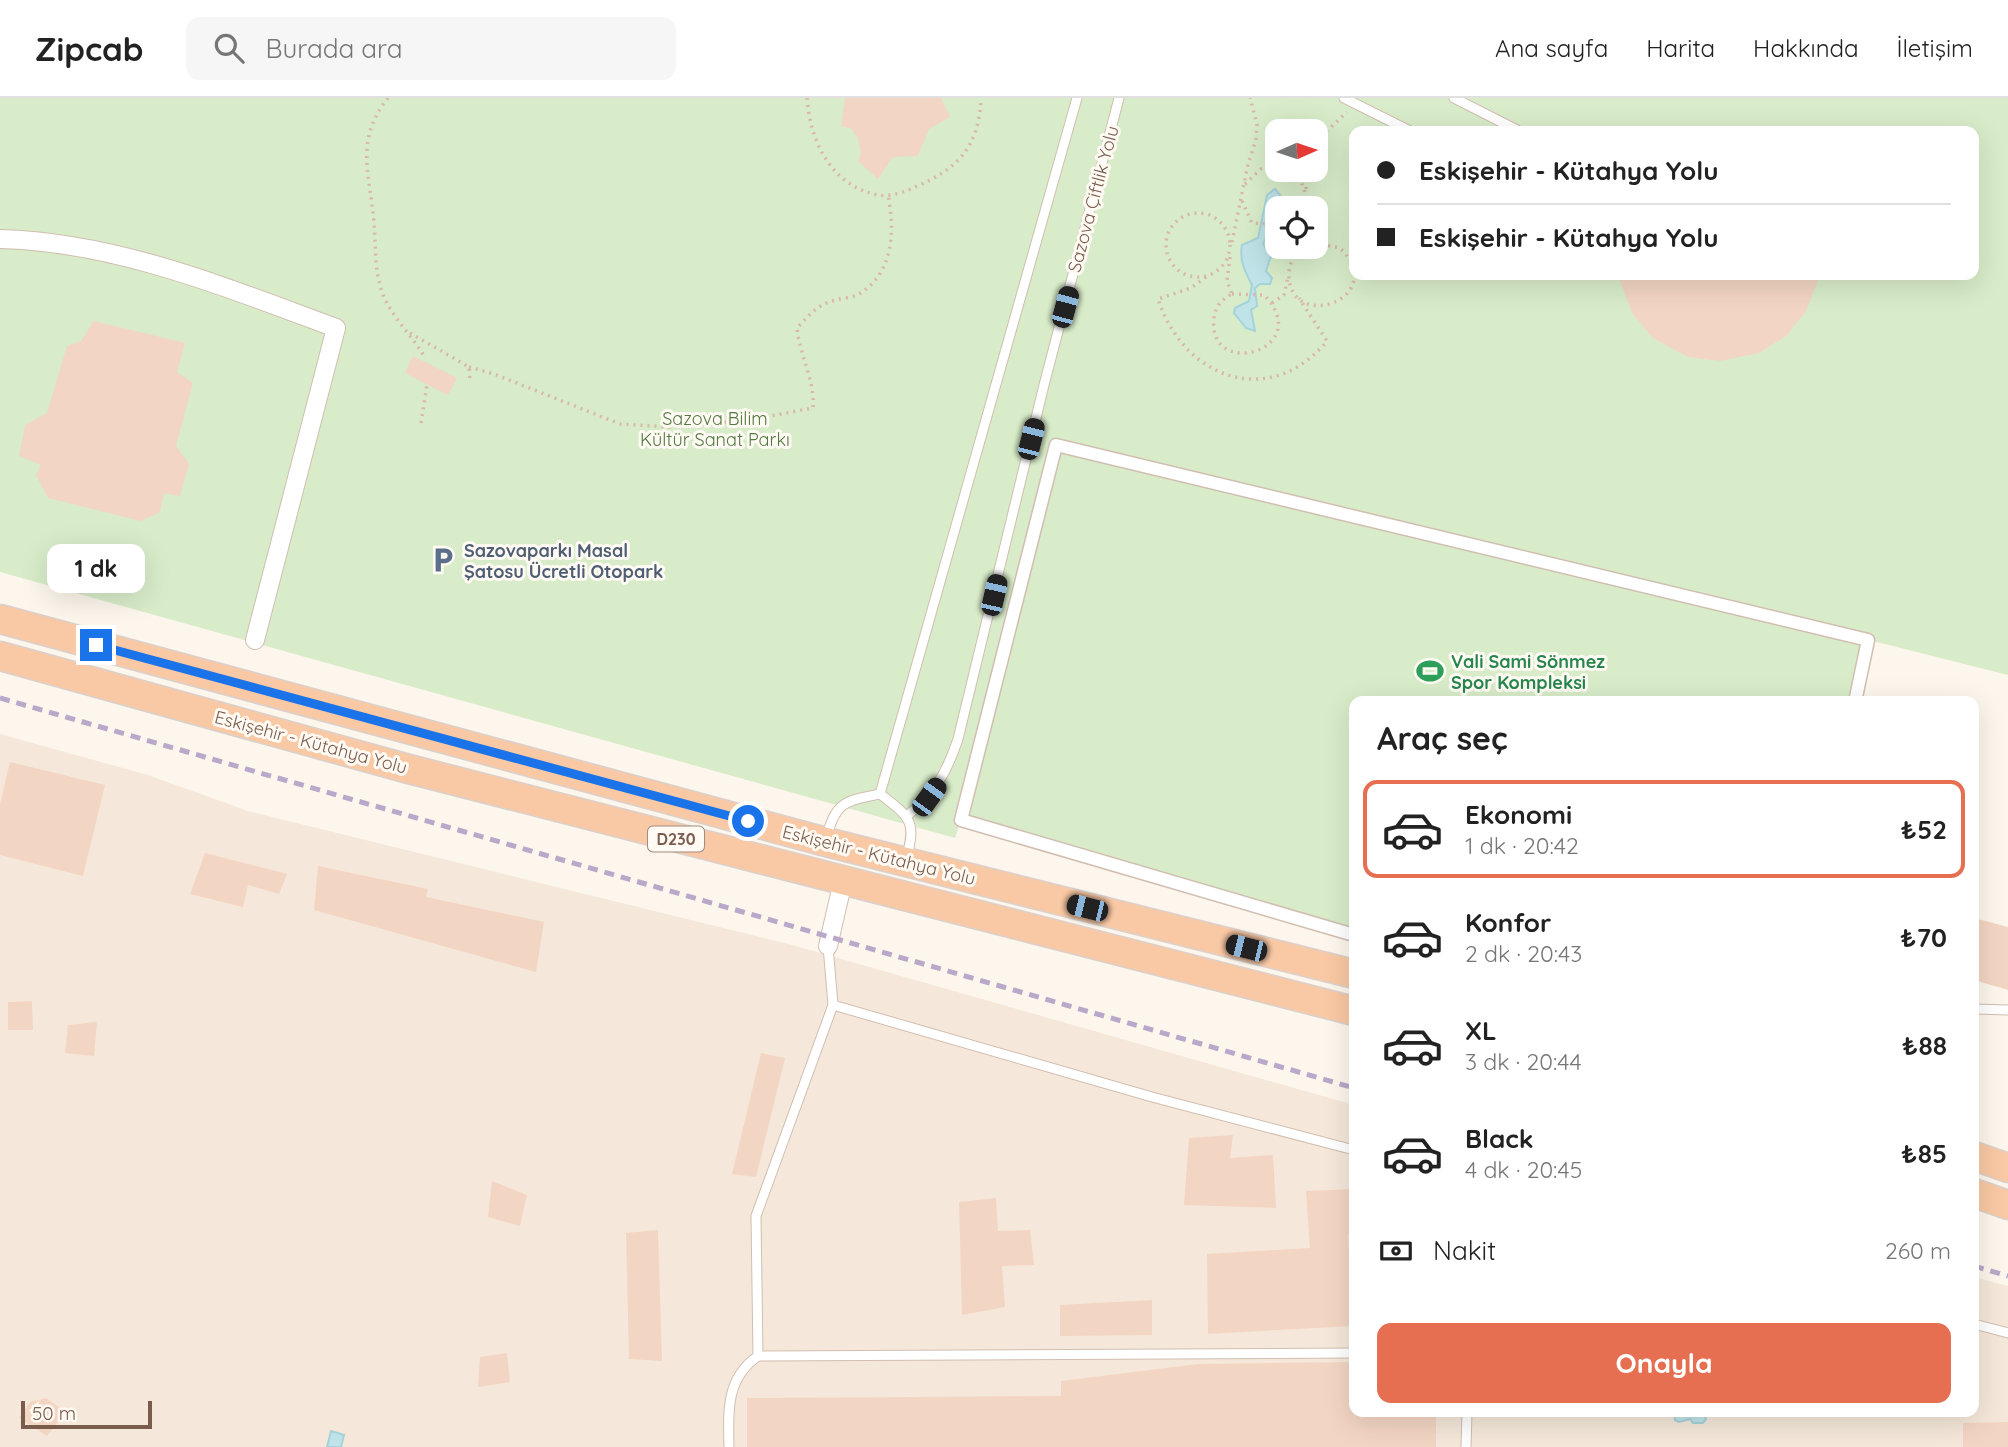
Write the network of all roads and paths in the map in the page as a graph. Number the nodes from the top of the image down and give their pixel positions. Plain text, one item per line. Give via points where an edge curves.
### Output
1 (388, 98) edge
2 (807, 98) edge
3 (981, 98) edge
4 (1077, 98) edge
5 (1119, 98) edge
6 (1250, 98) edge
7 (1344, 98) edge
8 (1454, 98) edge
9 (1357, 105) junction
10 (1400, 126) edge
11 (1508, 126) edge
12 (1328, 129) edge
13 (1265, 169) edge
14 (1242, 194) junction
15 (888, 195) junction
16 (1265, 224) edge
17 (0, 239) edge
18 (1328, 243) edge
19 (1230, 247) junction
20 (1291, 259) edge
21 (1293, 259) edge
22 (1349, 259) edge
23 (1289, 269) junction
24 (1206, 277) junction
25 (1352, 280) edge
26 (1232, 294) junction
27 (1300, 298) junction
28 (1272, 303) junction
29 (405, 330) junction
30 (424, 356) dead end
31 (469, 367) junction
32 (470, 380) dead end
33 (427, 385) dead end
34 (421, 423) dead end
35 (7, 619) edge
36 (255, 640) dead end
37 (0, 656) edge
38 (1856, 696) edge
39 (880, 794) junction
40 (908, 815) junction
41 (826, 842) junction
42 (906, 861) junction
43 (843, 881) junction
44 (1349, 934) edge
45 (828, 946) joint
46 (1349, 973) edge
47 (833, 1005) junction
48 (1979, 1009) edge
49 (1349, 1010) edge
50 (2008, 1010) edge
51 (1349, 1149) edge
52 (1979, 1158) edge
53 (2008, 1168) edge
54 (1979, 1196) edge
55 (2008, 1205) edge
56 (1979, 1325) edge
57 (2008, 1333) edge
58 (1349, 1353) edge
59 (758, 1356) junction
60 (1467, 1417) edge
61 (729, 1447) edge
62 (1466, 1447) edge

1 - 29 path via 370,130 366,177 374,260 384,296
2 - 15 path via 821,154 848,183
3 - 15 path via 976,130 960,161 927,182
4 - 39 lane
5 - 40 lane, Sazova Çiftlik Yolu via 958,739 946,774
6 - 14 path via 1256,140
7 - 9 lane
8 - 11 lane
9 - 10 lane
9 - 12 path
13 - 14 path via 1252,175
14 - 16 path via 1252,223
14 - 19 path
15 - 31 path via 894,222 890,254 875,281 856,296 815,309 797,328 814,389 813,408 743,421 669,427 620,425
17 - 36 street via 39,240 113,253 336,328
18 - 22 path
19 - 24 path via 1223,266
19 - 24 path via 1224,226 1207,214 1185,215 1176,222 1166,240 1170,261 1185,275
19 - 26 path via 1227,281
20 - 23 path
21 - 23 path
23 - 27 path via 1289,280
23 - 28 path via 1284,295
24 - 27 path via 1191,288 1158,299 1167,325 1198,360 1231,377 1269,378 1293,372 1312,359 1327,341
25 - 27 path via 1338,302 1329,306 1308,304
26 - 28 path via 1264,295
26 - 28 path via 1217,307 1214,328 1224,346 1243,354 1253,354 1271,343 1278,323
29 - 30 path
29 - 31 path
31 - 32 path
33 - 34 path
35 - 41 highway, Eskişehir - Kütahya Yolu / D230
37 - 43 highway, Eskişehir - Kütahya Yolu / D230 via 405,768
38 - 44 street via 1868,640 1056,445 961,820
39 - 40 lane
39 - 41 lane via 847,800 832,815
40 - 42 lane via 913,835
41 - 42 highway, Eskişehir - Kütahya Yolu / D230
42 - 46 highway, Eskişehir - Kütahya Yolu / D230
43 - 45 street
43 - 49 highway, Eskişehir - Kütahya Yolu / D230
45 - 47 lane
47 - 51 lane
47 - 59 lane via 756,1216
48 - 50 lane
52 - 53 highway
54 - 55 highway
56 - 57 lane
58 - 59 lane
59 - 61 lane via 744,1366 728,1403
60 - 62 lane

